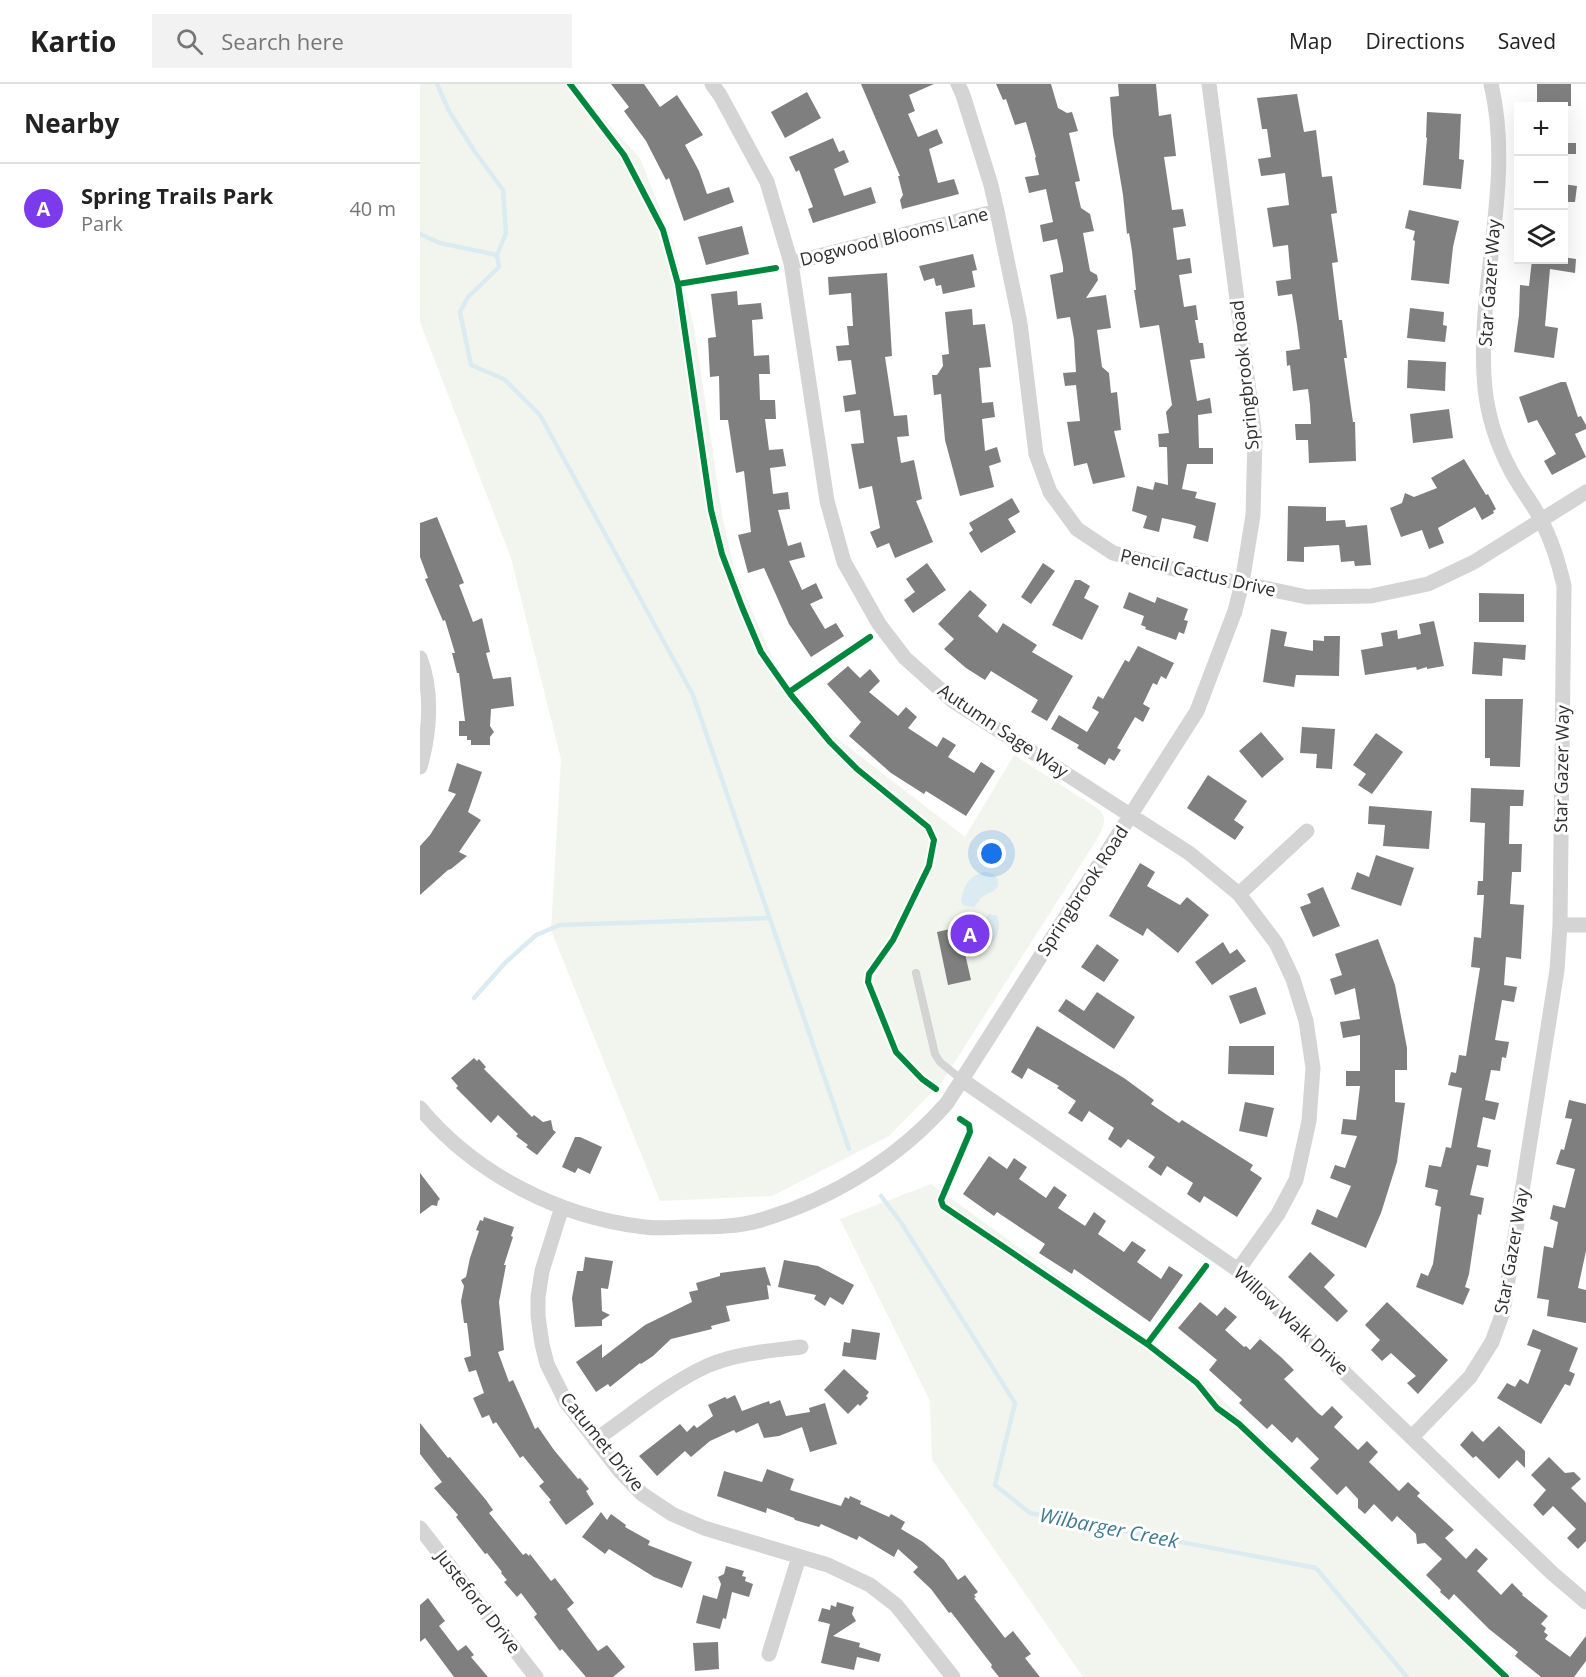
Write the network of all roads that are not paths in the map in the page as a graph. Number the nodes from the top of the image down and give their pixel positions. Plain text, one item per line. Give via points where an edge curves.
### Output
1 (712, 84) edge
2 (958, 84) edge
3 (1209, 84) edge
4 (1491, 84) edge
5 (997, 211) junction
6 (790, 263) junction
7 (1586, 492) edge
8 (1541, 519) junction
9 (1242, 583) junction
10 (420, 658) edge
11 (420, 767) edge
12 (1131, 815) junction
13 (1307, 831) dead end
14 (1239, 894) junction
15 (1560, 925) junction
16 (1586, 925) edge
17 (916, 973) dead end
18 (962, 1080) junction
19 (422, 1113) edge
20 (562, 1207) junction
21 (1238, 1270) junction
22 (801, 1347) dead end
23 (1413, 1437) junction
24 (596, 1440) junction
25 (420, 1528) edge
26 (799, 1557) junction
27 (1586, 1602) edge
28 (769, 1654) dead end
29 (536, 1677) edge
30 (953, 1677) edge

1 - 6 street, Autumn Sage Way via 767,183
2 - 5 street, Pencil Cactus Drive
3 - 9 street, Springbrook Road via 1255,438 1253,515
4 - 8 street, Star Gazer Way via 1497,108 1500,160 1484,334 1485,390 1493,427 1509,468
5 - 6 street, Dogwood Blooms Lane
5 - 9 street, Pencil Cactus Drive via 1020,323 1036,454 1050,492 1077,529 1113,553
6 - 12 street, Autumn Sage Way via 827,501 844,562 879,624 905,658 953,701
7 - 8 street, Pencil Cactus Drive
8 - 9 street, Pencil Cactus Drive via 1474,562 1428,584 1371,596 1307,597
8 - 15 street, Star Gazer Way via 1555,548 1564,586
9 - 12 street, Springbrook Road via 1197,711
10 - 11 street via 428,697
12 - 14 street, Autumn Sage Way via 1189,853
12 - 18 street, Springbrook Road
13 - 14 street
14 - 21 street, Autumn Sage Way via 1276,944 1293,979 1306,1021 1313,1068 1309,1121 1296,1180 1278,1214
15 - 16 street
15 - 23 street, Star Gazer Way via 1557,970 1503,1312 1492,1342 1470,1377
17 - 18 lane via 935,1054
18 - 20 street, Springbrook Road via 930,1122 877,1166 807,1203 760,1221 720,1227 645,1227
18 - 21 street, Willow Walk Drive
19 - 20 street, Springbrook Road via 485,1168
20 - 24 street, Catumet Drive via 542,1272 538,1316 546,1364 554,1382
21 - 23 street, Willow Walk Drive
22 - 24 street via 709,1365
23 - 27 street, Willow Walk Drive
24 - 26 street, Catumet Drive via 642,1494 672,1514
25 - 29 street, Justeford Drive
26 - 28 street
26 - 30 street, Catumet Drive via 847,1573 896,1605

